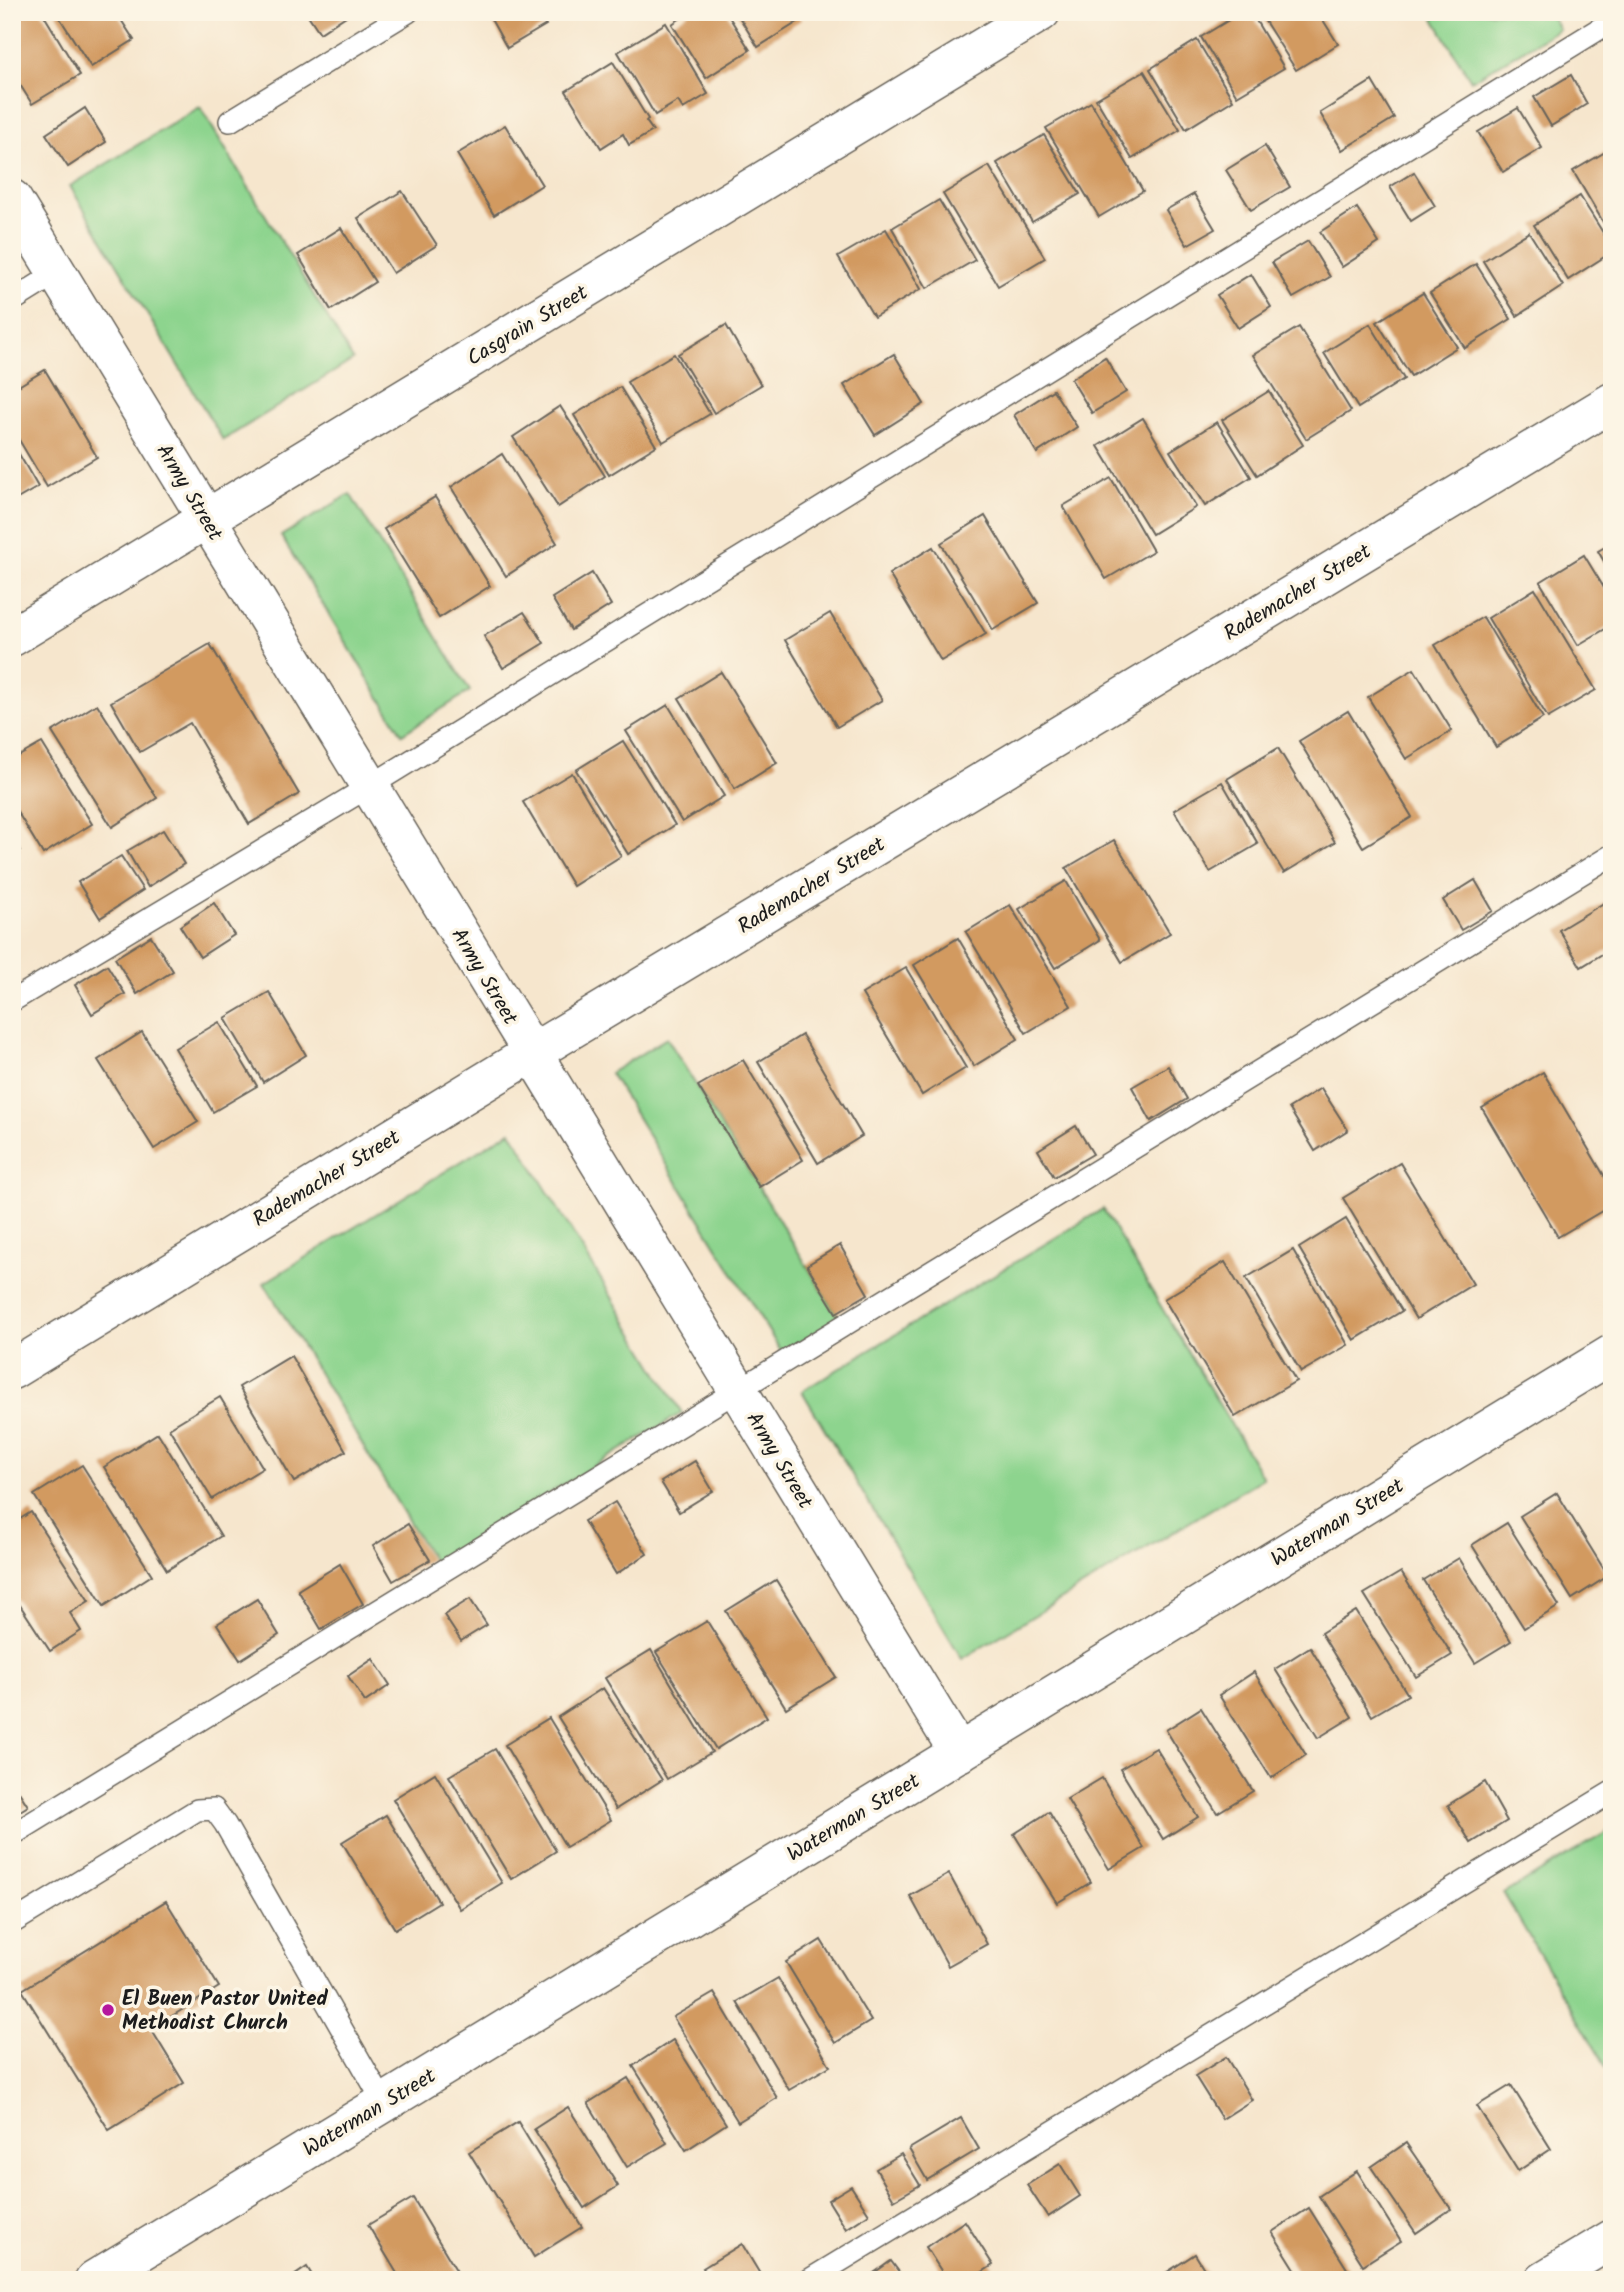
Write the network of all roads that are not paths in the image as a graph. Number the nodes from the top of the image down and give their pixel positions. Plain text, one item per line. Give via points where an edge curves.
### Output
1 (408, 12) edge
2 (1041, 12) edge
3 (1612, 21) edge
4 (230, 121) dead end
5 (12, 199) edge
6 (58, 273) junction
7 (12, 301) edge
8 (1612, 402) edge
9 (207, 519) junction
10 (12, 637) edge
11 (370, 786) junction
12 (1612, 855) edge
13 (12, 1001) edge
14 (532, 1053) junction
15 (1612, 1354) edge
16 (12, 1370) edge
17 (738, 1391) junction
18 (959, 1752) junction
19 (1612, 1792) edge
20 (12, 1835) edge
21 (12, 1923) edge
22 (384, 2103) junction
23 (1612, 2239) edge
24 (94, 2280) edge
25 (809, 2280) edge
26 (1544, 2280) edge

1 - 4 lane
2 - 9 street, Casgrain Street
3 - 11 lane
5 - 6 street, Army Street
6 - 7 lane
6 - 9 street, Army Street
8 - 14 street, Rademacher Street
9 - 10 street, Casgrain Street
9 - 11 street, Army Street
11 - 13 lane
11 - 14 street, Army Street
12 - 17 lane
14 - 16 street, Rademacher Street
14 - 17 street, Army Street
15 - 18 street, Waterman Street
17 - 18 street, Army Street
17 - 20 lane
18 - 22 street, Waterman Street
19 - 25 lane
21 - 22 lane via 197,1810 214,1809
22 - 24 street, Waterman Street
23 - 26 street

